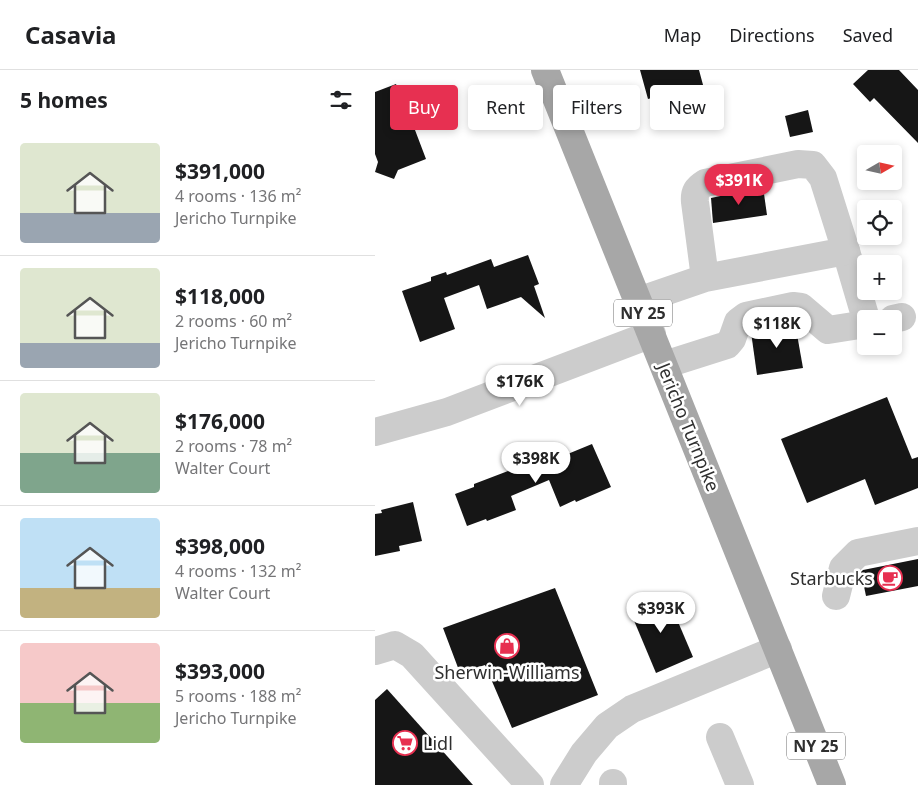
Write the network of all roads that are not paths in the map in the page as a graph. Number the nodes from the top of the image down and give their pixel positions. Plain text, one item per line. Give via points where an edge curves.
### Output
1 (545, 70) edge
2 (846, 252) junction
3 (705, 278) junction
4 (638, 301) junction
5 (863, 310) edge
6 (857, 325) edge
7 (652, 334) junction
8 (664, 365) junction
9 (377, 427) edge
10 (918, 540) edge
11 (836, 596) dead end
12 (777, 648) junction
13 (375, 650) edge
14 (720, 737) dead end
15 (530, 785) edge
16 (564, 785) edge
17 (740, 785) edge
18 (832, 785) edge

1 - 4 main road, Jericho Turnpike / NY 25
2 - 3 street
2 - 3 street via 823,178 813,165 798,164 705,183 699,187 695,202
2 - 5 street
3 - 4 street
4 - 7 main road, Jericho Turnpike / NY 25
6 - 8 street via 829,330 801,307 793,306 746,316 739,322 727,345
7 - 8 main road, Jericho Turnpike / NY 25
7 - 9 street via 447,412
8 - 12 main road, Jericho Turnpike / NY 25
10 - 11 street via 858,553 843,568
12 - 16 street via 632,709 607,726 583,753
12 - 18 main road, Jericho Turnpike / NY 25
13 - 15 street via 395,645 412,655
14 - 17 street

